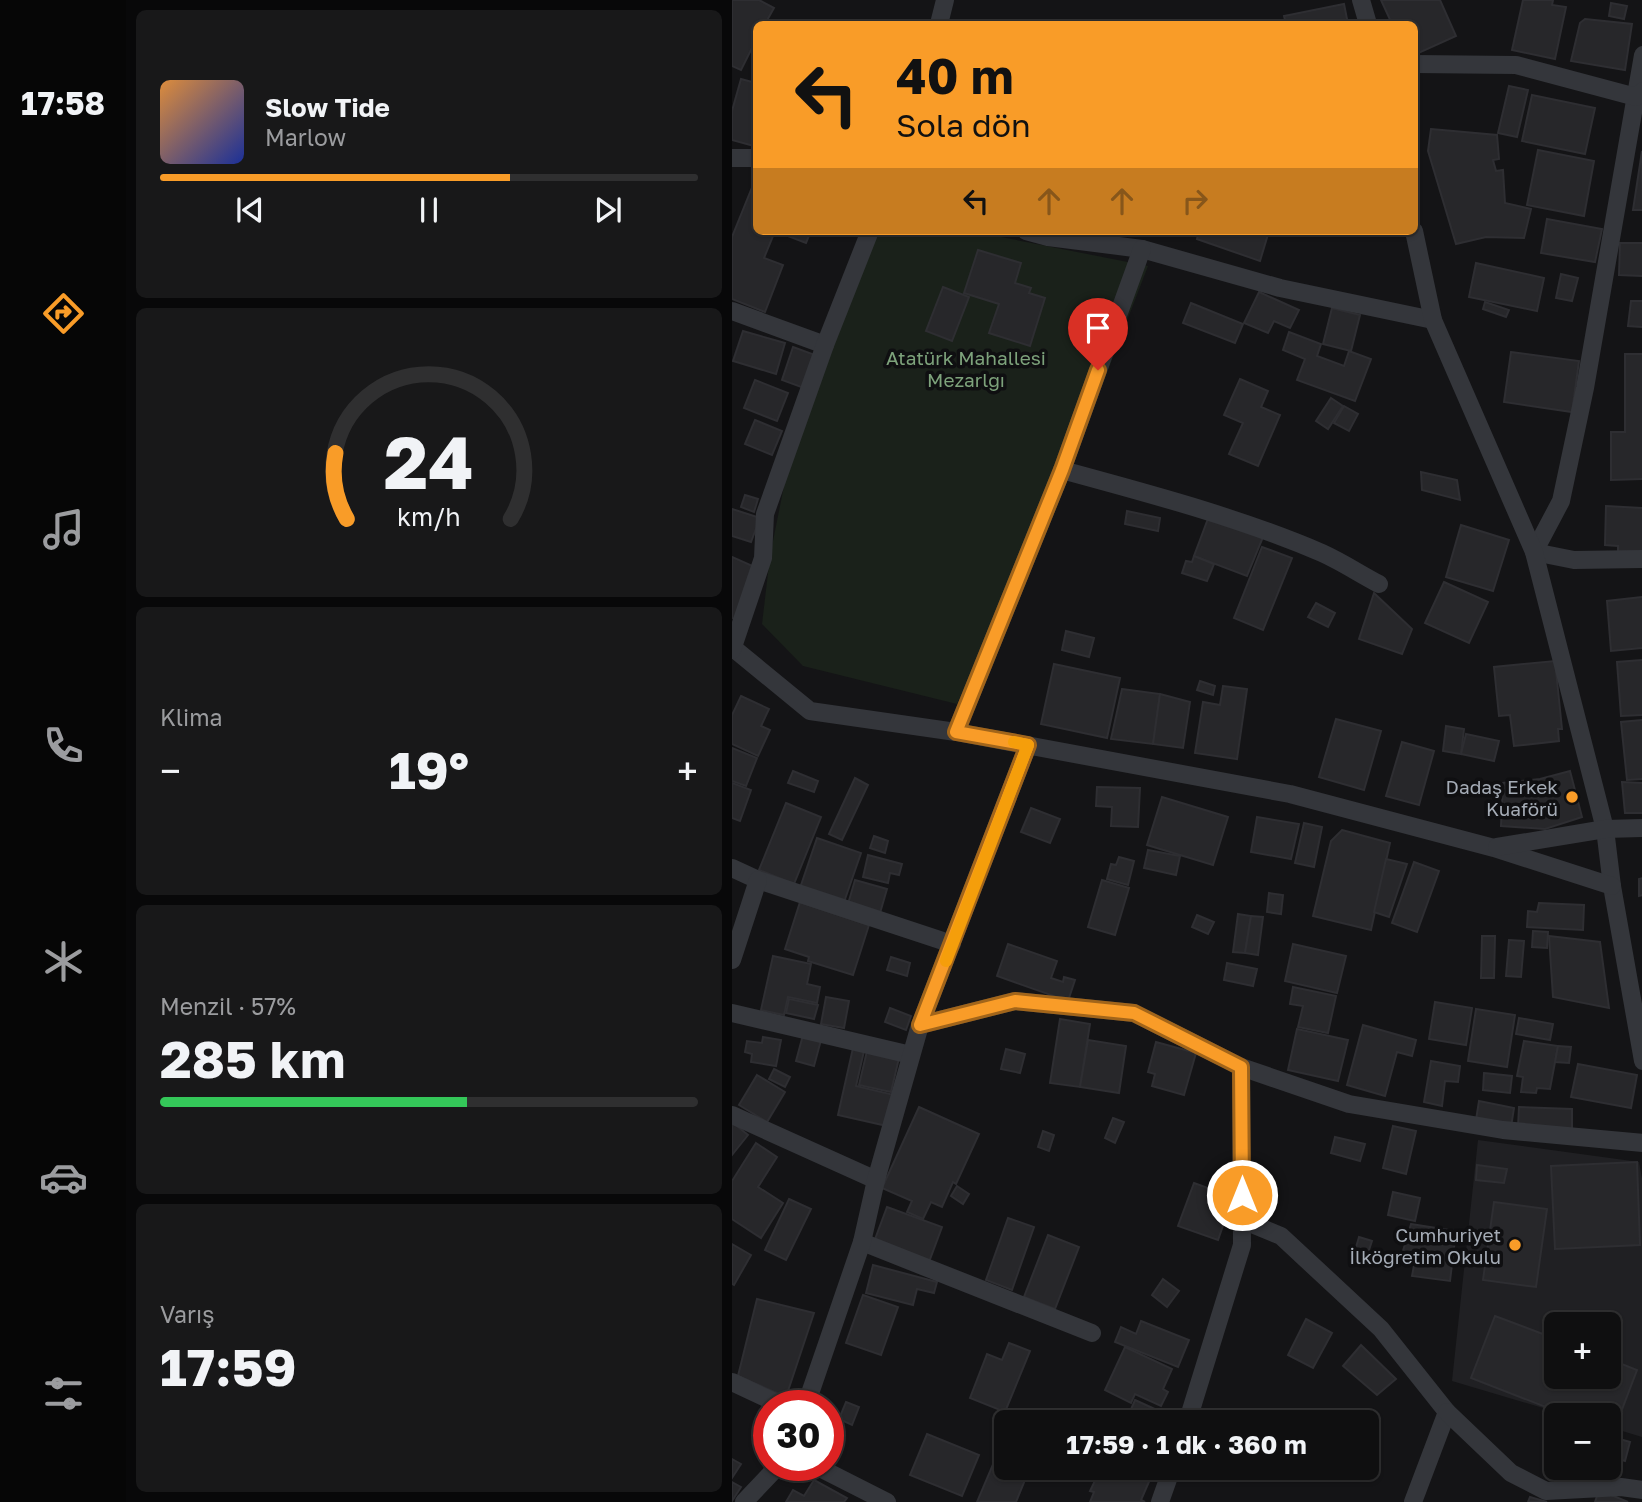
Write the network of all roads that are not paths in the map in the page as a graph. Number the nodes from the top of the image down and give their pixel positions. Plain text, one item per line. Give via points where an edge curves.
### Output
1 (945, 0) edge
2 (1361, 0) edge
3 (940, 21) edge
4 (1367, 21) edge
5 (1643, 55) edge
6 (1418, 64) edge
7 (1639, 94) edge
8 (732, 158) edge
9 (753, 159) edge
10 (868, 235) edge
11 (1041, 235) edge
12 (1415, 235) edge
13 (1142, 249) junction
14 (732, 311) edge
15 (1433, 320) junction
16 (825, 345) junction
17 (1062, 470) junction
18 (1535, 552) junction
19 (1643, 558) edge
20 (1379, 584) dead end
21 (732, 648) edge
22 (956, 732) junction
23 (1028, 745) junction
24 (1643, 828) edge
25 (1605, 829) junction
26 (1494, 848) junction
27 (732, 868) edge
28 (758, 880) junction
29 (1612, 886) junction
30 (952, 944) junction
31 (732, 960) edge
32 (732, 1013) edge
33 (920, 1025) junction
34 (911, 1055) junction
35 (1643, 1061) edge
36 (1241, 1067) junction
37 (732, 1115) edge
38 (1643, 1143) edge
39 (876, 1180) junction
40 (1242, 1220) junction
41 (862, 1242) junction
42 (1092, 1333) dead end
43 (732, 1382) edge
44 (811, 1390) edge
45 (753, 1392) edge
46 (1191, 1410) edge
47 (1447, 1412) junction
48 (844, 1480) edge
49 (1168, 1480) edge
50 (764, 1481) edge
51 (1643, 1490) edge
52 (744, 1502) edge
53 (887, 1502) edge
54 (1160, 1502) edge
55 (1413, 1502) edge

1 - 3 street
2 - 4 street
5 - 7 street
6 - 7 street via 1516,65
7 - 18 street via 1566,476 1560,501
8 - 9 street
10 - 16 street
11 - 13 street
12 - 15 street
13 - 15 street via 1280,288
13 - 17 street
14 - 16 street
15 - 18 street
16 - 21 street via 765,514 763,558
17 - 20 street via 1262,529 1325,554
17 - 22 street
18 - 19 street via 1574,560
18 - 25 street
21 - 22 street via 810,711
22 - 23 street
23 - 26 street via 1290,794
23 - 30 street
24 - 25 street
25 - 26 street
25 - 29 street
26 - 29 street
27 - 28 street
28 - 30 street
28 - 31 street
29 - 35 street
30 - 33 street
32 - 34 street
33 - 34 street
33 - 36 street via 1015,1001 1134,1013
34 - 39 street
36 - 38 street via 1349,1104 1503,1130
36 - 40 street
37 - 39 street
39 - 41 street
40 - 46 street via 1242,1245
40 - 47 street via 1281,1236 1381,1329
41 - 42 street
41 - 44 street
43 - 45 street
47 - 51 street via 1511,1473 1546,1491
47 - 55 street
48 - 53 street
49 - 54 street
50 - 52 street

